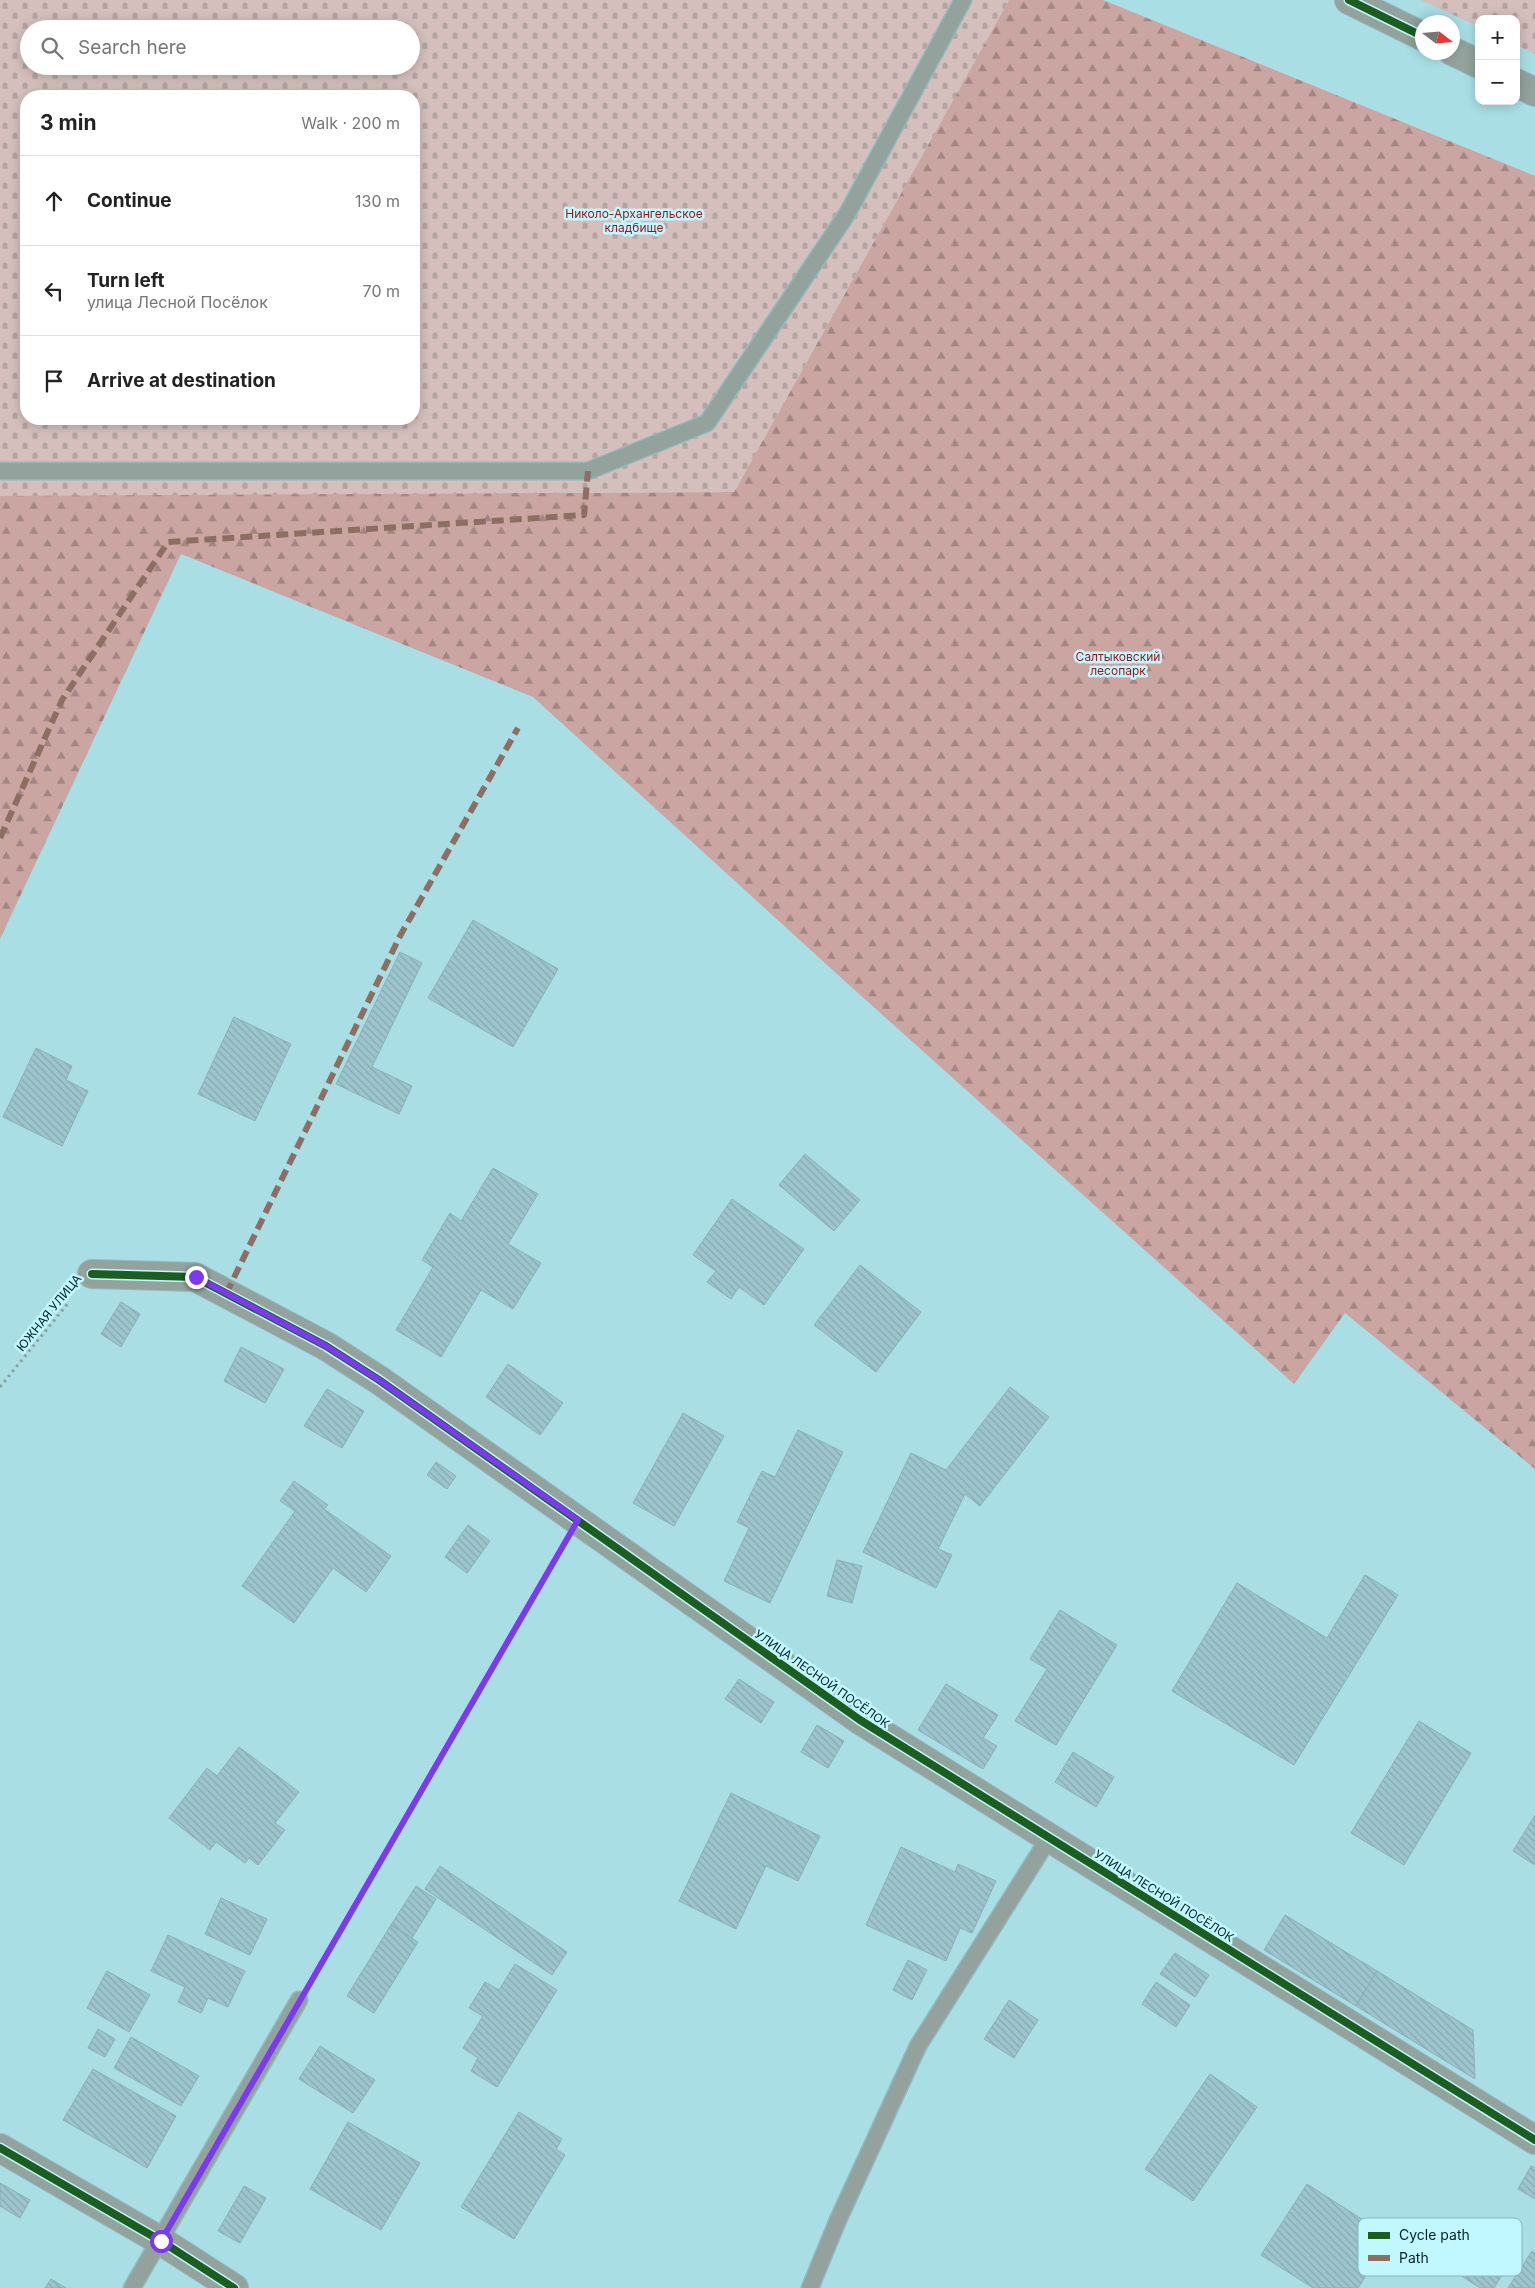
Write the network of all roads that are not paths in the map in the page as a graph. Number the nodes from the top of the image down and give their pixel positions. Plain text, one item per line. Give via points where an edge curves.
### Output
1 (962, 0) edge
2 (1349, 0) edge
3 (1415, 33) edge
4 (1460, 55) edge
5 (1475, 62) edge
6 (1520, 85) edge
7 (1535, 92) edge
8 (0, 471) edge
9 (92, 1274) road end
10 (1049, 1838) junction
11 (299, 2000) road end
12 (1535, 2140) edge
13 (0, 2148) edge
14 (161, 2241) junction
15 (132, 2288) edge
16 (234, 2288) edge
17 (810, 2288) edge

1 - 8 lane via 847,214 707,422 588,471
2 - 3 street
4 - 5 street
6 - 7 street
9 - 10 street, УЛИЦА ЛЕСНОЙ ПОСЁЛОК via 196,1277 326,1346 379,1380 860,1720
10 - 12 street, УЛИЦА ЛЕСНОЙ ПОСЁЛОК
10 - 17 lane via 918,2046
11 - 14 lane
13 - 14 street
14 - 15 lane
14 - 16 street

